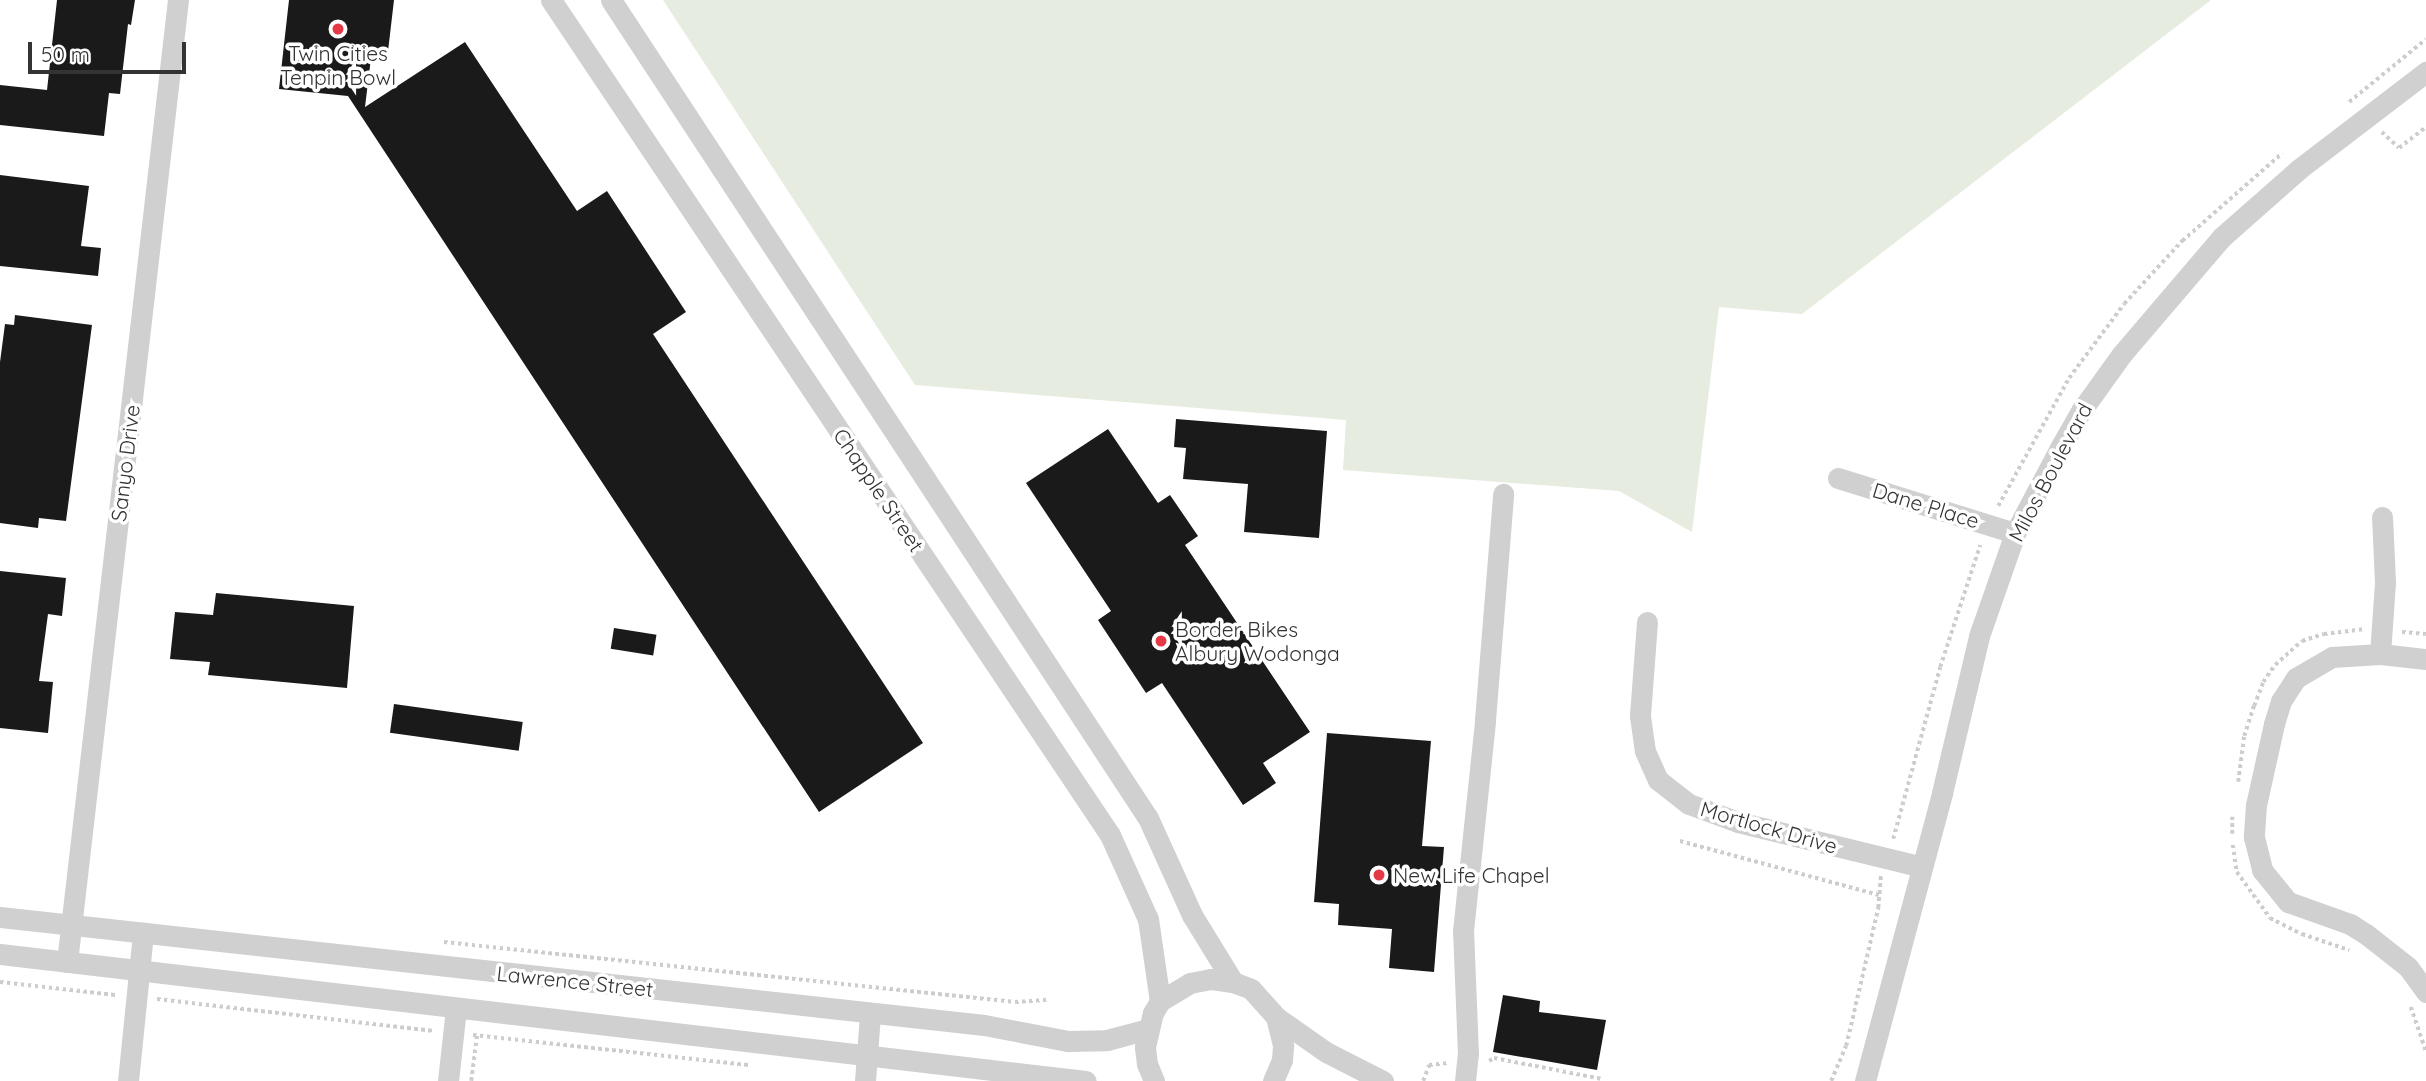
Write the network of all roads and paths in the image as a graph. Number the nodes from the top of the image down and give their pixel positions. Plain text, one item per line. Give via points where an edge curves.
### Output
1 (178, 0) edge
2 (551, 0) edge
3 (611, 0) edge
4 (2426, 39) edge
5 (2426, 72) edge
6 (2349, 102) dead end
7 (2288, 149) dead end
8 (1838, 478) dead end
9 (1503, 494) dead end
10 (2382, 517) dead end
11 (1988, 525) junction
12 (2015, 533) junction
13 (1647, 622) dead end
14 (2382, 630) junction
15 (2426, 634) edge
16 (2380, 654) junction
17 (2426, 659) edge
18 (2237, 788) dead end
19 (2233, 814) dead end
20 (1680, 841) dead end
21 (1885, 859) junction
22 (1922, 867) junction
23 (1879, 895) junction
24 (0, 917) edge
25 (72, 925) junction
26 (144, 933) junction
27 (434, 942) dead end
28 (2351, 951) dead end
29 (0, 954) edge
30 (67, 962) junction
31 (139, 971) junction
32 (0, 982) edge
33 (1233, 982) junction
34 (2426, 992) edge
35 (115, 995) dead end
36 (2404, 999) dead end
37 (1047, 1000) dead end
38 (1160, 1001) junction
39 (456, 1009) junction
40 (870, 1014) junction
41 (1276, 1017) junction
42 (1148, 1029) junction
43 (477, 1035) dead end
44 (2426, 1051) edge
45 (867, 1055) junction
46 (1466, 1073) edge
47 (1602, 1079) dead end
48 (128, 1081) edge
49 (448, 1081) edge
50 (471, 1081) edge
51 (865, 1081) edge
52 (1086, 1081) edge
53 (1154, 1081) edge
54 (1273, 1081) edge
55 (1383, 1081) edge
56 (1423, 1081) edge
57 (1831, 1081) edge
58 (1865, 1081) edge

1 - 25 street, Sanyo Drive
2 - 38 street, Chapple Street via 1110,835 1146,910
3 - 33 street via 1149,818 1192,915
4 - 6 path
5 - 12 street, Milos Boulevard via 2299,169 2189,272 2081,411
7 - 11 path via 2182,241 2124,304 2069,378
8 - 11 street, Dane Place
9 - 46 street via 1463,931
10 - 14 street
11 - 12 street, Dane Place
11 - 21 path via 1951,632 1899,825
12 - 22 street, Milos Boulevard via 1979,636
13 - 21 street, Mortlock Drive via 1640,716 1644,751 1658,780 1689,804 1738,822
14 - 15 path
14 - 16 street
14 - 18 path via 2340,631 2302,641 2275,664 2263,682 2244,736
16 - 17 street
16 - 34 street via 2332,657 2304,671 2290,685 2274,724 2256,805 2254,837 2262,870 2288,902 2366,934 2407,967
19 - 28 path via 2237,872 2262,911 2279,925
20 - 23 path
21 - 22 street, Mortlock Drive
21 - 23 path
22 - 58 street, Milos Boulevard
23 - 57 path via 1846,1046
24 - 25 street, Lawrence Street
25 - 26 street, Lawrence Street
25 - 30 street, Sanyo Drive
26 - 31 street
26 - 40 street, Lawrence Street
27 - 37 path via 1014,1002
29 - 30 street, Lawrence Street
30 - 31 street, Lawrence Street
31 - 39 street, Lawrence Street
31 - 48 street
32 - 35 path
33 - 38 street via 1211,979 1190,983
33 - 41 street via 1251,989
36 - 44 path via 2418,1022
38 - 42 street
39 - 45 street, Lawrence Street
39 - 49 street
40 - 42 street, Lawrence Street via 985,1025 1068,1041 1107,1040
40 - 45 street
41 - 54 street via 1283,1046
41 - 55 street via 1326,1052
42 - 53 street via 1147,1064
43 - 50 path
45 - 51 street
45 - 52 street, Lawrence Street
46 - 47 path via 1494,1058
46 - 56 path via 1432,1063 1426,1067

